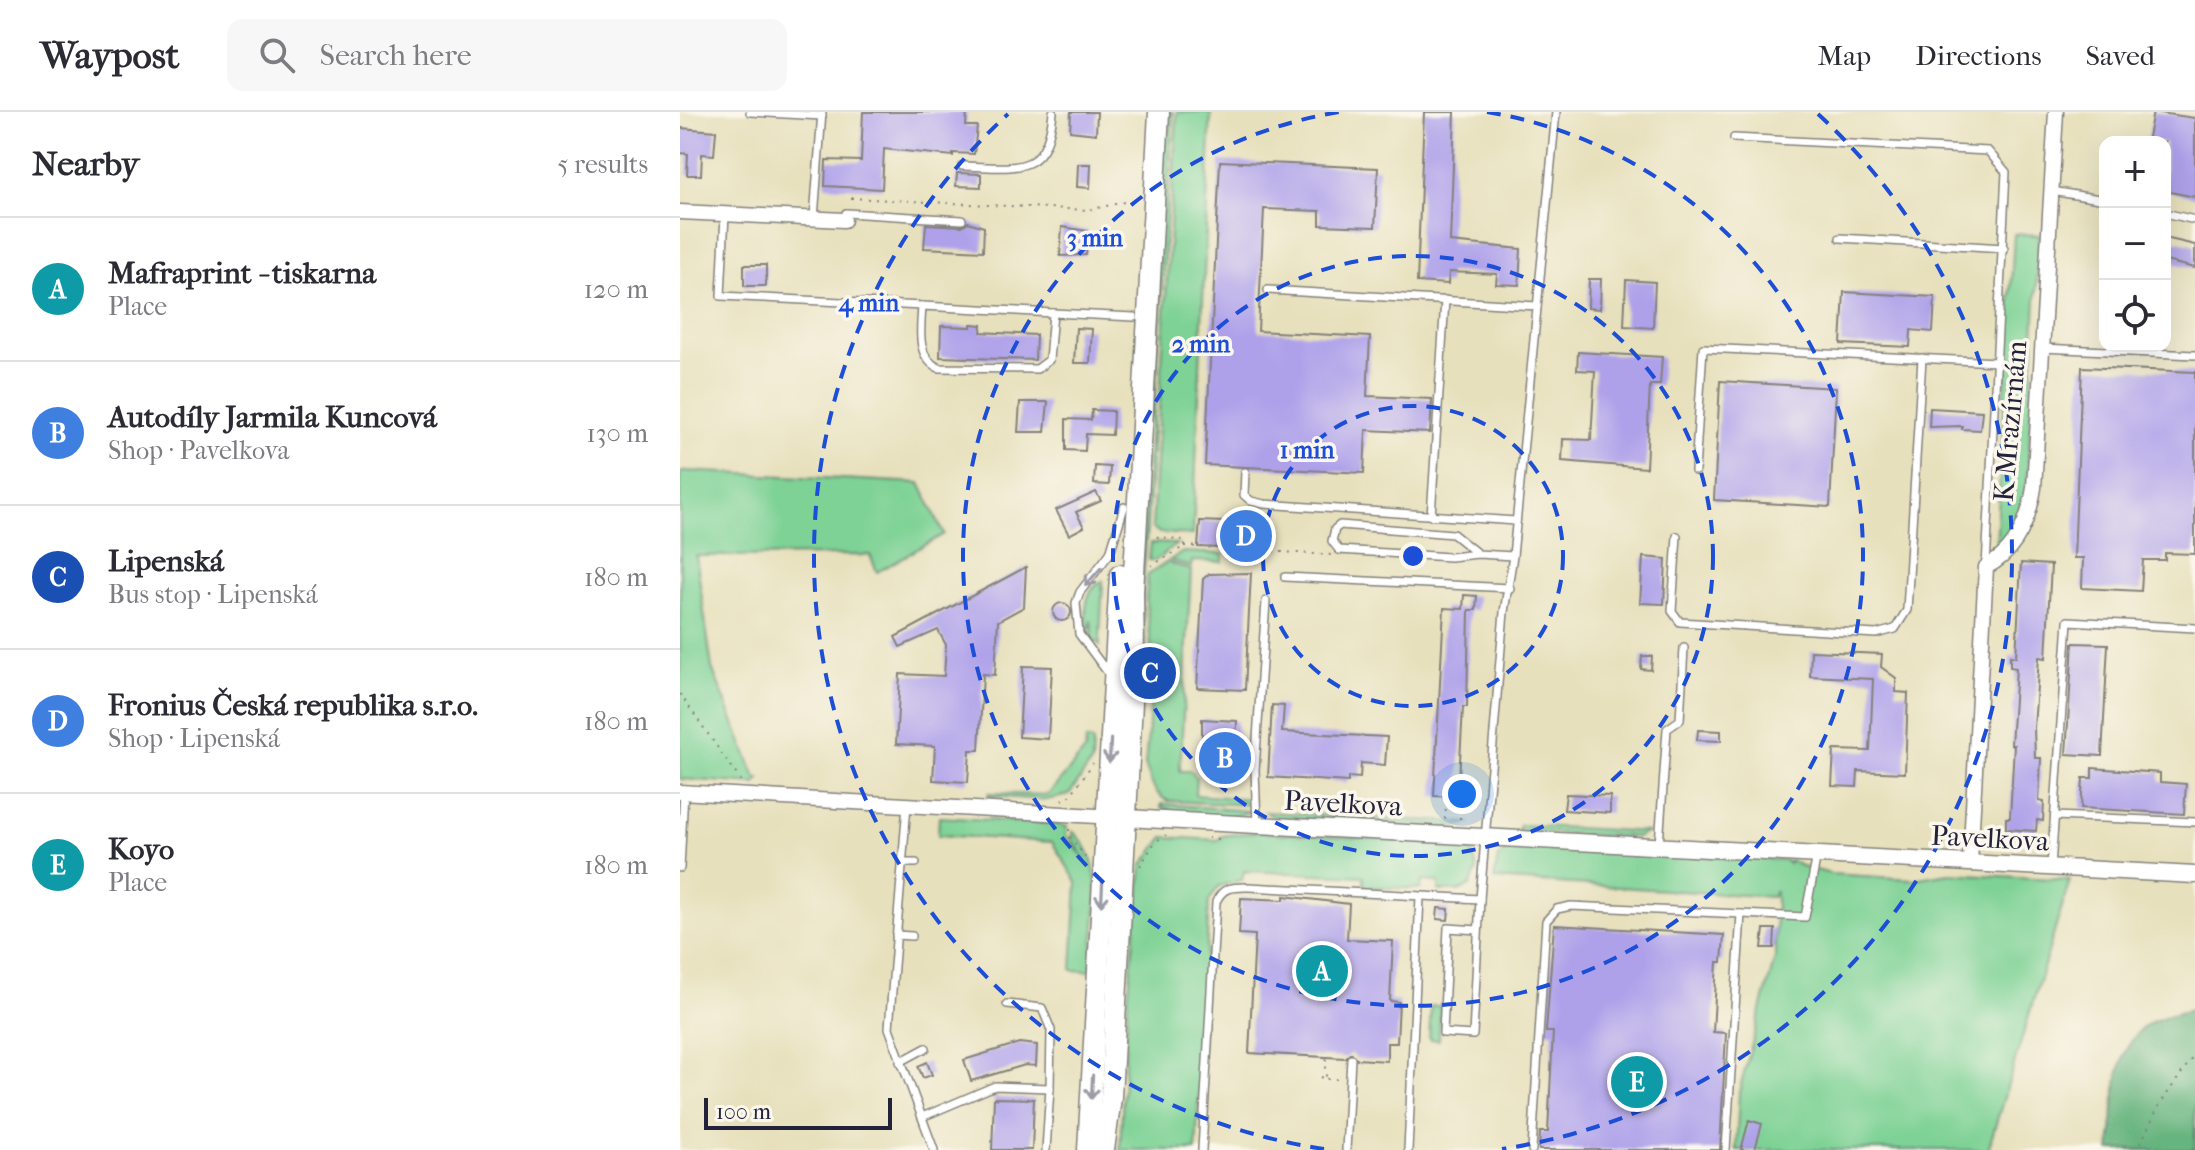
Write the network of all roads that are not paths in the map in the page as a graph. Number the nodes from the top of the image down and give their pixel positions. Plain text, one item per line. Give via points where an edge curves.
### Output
1 (750, 112) edge
2 (1053, 112) edge
3 (1146, 112) edge
4 (1159, 112) edge
5 (1556, 112) edge
6 (2056, 112) edge
7 (822, 114) edge
8 (1734, 138) dead end
9 (962, 166) dead end
10 (2052, 191) junction
11 (2099, 199) edge
12 (680, 212) edge
13 (725, 214) junction
14 (2171, 214) edge
15 (814, 218) junction
16 (844, 220) joint
17 (962, 220) dead end
18 (2195, 220) edge
19 (1840, 238) dead end
20 (2004, 248) junction
21 (1268, 290) dead end
22 (1445, 300) junction
23 (922, 306) junction
24 (1537, 306) junction
25 (1053, 313) junction
26 (1134, 317) junction
27 (2042, 348) junction
28 (2195, 355) edge
29 (1922, 358) junction
30 (1998, 362) junction
31 (1695, 471) dead end
32 (1245, 472) dead end
33 (1124, 507) junction
34 (1431, 516) junction
35 (1516, 521) junction
36 (1677, 536) dead end
37 (1478, 554) junction
38 (1513, 556) junction
39 (1986, 567) junction
40 (1285, 577) dead end
41 (1510, 588) junction
42 (1266, 601) dead end
43 (2195, 628) edge
44 (1684, 648) dead end
45 (1113, 695) junction
46 (682, 792) edge
47 (907, 805) junction
48 (2055, 816) junction
49 (1117, 817) junction
50 (2195, 822) edge
51 (1257, 825) junction
52 (1485, 837) junction
53 (1659, 845) junction
54 (1817, 854) junction
55 (902, 863) junction
56 (916, 863) dead end
57 (1970, 863) junction
58 (2051, 867) junction
59 (680, 868) edge
60 (2195, 875) edge
61 (1420, 897) junction
62 (1480, 899) junction
63 (1741, 914) junction
64 (1478, 930) junction
65 (896, 935) junction
66 (912, 936) dead end
67 (1007, 1004) dead end
68 (926, 1048) dead end
69 (1351, 1059) dead end
70 (900, 1062) junction
71 (1050, 1088) junction
72 (922, 1117) junction
73 (934, 1150) edge
74 (1046, 1150) edge
75 (1088, 1150) edge
76 (1104, 1150) edge
77 (1202, 1150) edge
78 (1346, 1150) edge
79 (1408, 1150) edge
80 (1532, 1150) edge
81 (1726, 1150) edge

1 - 7 lane
2 - 9 lane via 1050,140 1031,162 1017,167
3 - 26 main road
4 - 49 main road via 1133,592 1134,665
5 - 24 lane
6 - 10 street, K Mrazírnám
7 - 15 lane
8 - 20 lane via 1988,151 2006,172
10 - 11 lane
10 - 27 street, K Mrazírnám
12 - 13 street
13 - 15 street
13 - 23 lane via 721,296
14 - 18 lane
15 - 16 street
16 - 17 lane via 846,213
19 - 20 lane
20 - 30 lane
21 - 22 lane
22 - 24 lane
22 - 34 lane
23 - 25 lane
23 - 25 lane via 920,345 939,368 1042,368 1049,360
24 - 35 lane
25 - 26 lane
26 - 33 main road
27 - 28 lane
27 - 39 street, K Mrazírnám via 2030,511 2016,540
29 - 30 lane
29 - 31 lane via 1703,348
29 - 36 lane via 1907,610 1895,629 1876,634 1680,622 1672,611
30 - 39 lane
32 - 34 lane via 1244,495 1251,501
33 - 45 main road
33 -> 45 lane via 1110,553 1076,603 1079,634 1103,663
34 - 35 lane
35 - 38 lane
37 - 37 lane via 1339,550 1332,541 1340,525 1453,534
37 - 38 lane
38 - 41 lane
39 - 57 street
40 - 41 lane
41 - 52 lane
42 - 51 lane via 1255,770
43 - 48 lane via 2068,621
44 - 53 lane via 1680,720 1667,729
45 -> 49 main road
46 - 47 street, Pavelkova
46 - 59 lane
47 - 49 street, Pavelkova
47 - 55 lane
48 - 50 lane
48 - 58 lane
49 - 51 street, Pavelkova
49 -> 75 main road
49 - 76 main road via 1111,1097
51 - 52 street, Pavelkova
52 - 53 street, Pavelkova
52 - 62 lane
53 - 54 street, Pavelkova
54 - 57 street, Pavelkova
54 - 63 lane via 1805,917
55 - 56 lane
55 - 65 lane
57 - 58 street, Pavelkova
58 - 60 street, Pavelkova
61 - 62 lane
61 - 77 lane via 1228,887 1220,893
61 - 79 lane
62 - 64 lane
63 - 80 lane via 1571,906 1557,909 1546,921
63 - 81 lane
64 - 64 lane via 1448,928 1443,1033 1473,1035
65 - 66 lane
65 - 70 lane via 889,1028
67 - 71 lane via 1042,1008 1051,1030
68 - 70 lane
69 - 78 lane
70 - 72 lane
71 - 72 lane via 995,1086
71 - 74 lane
72 - 73 lane

